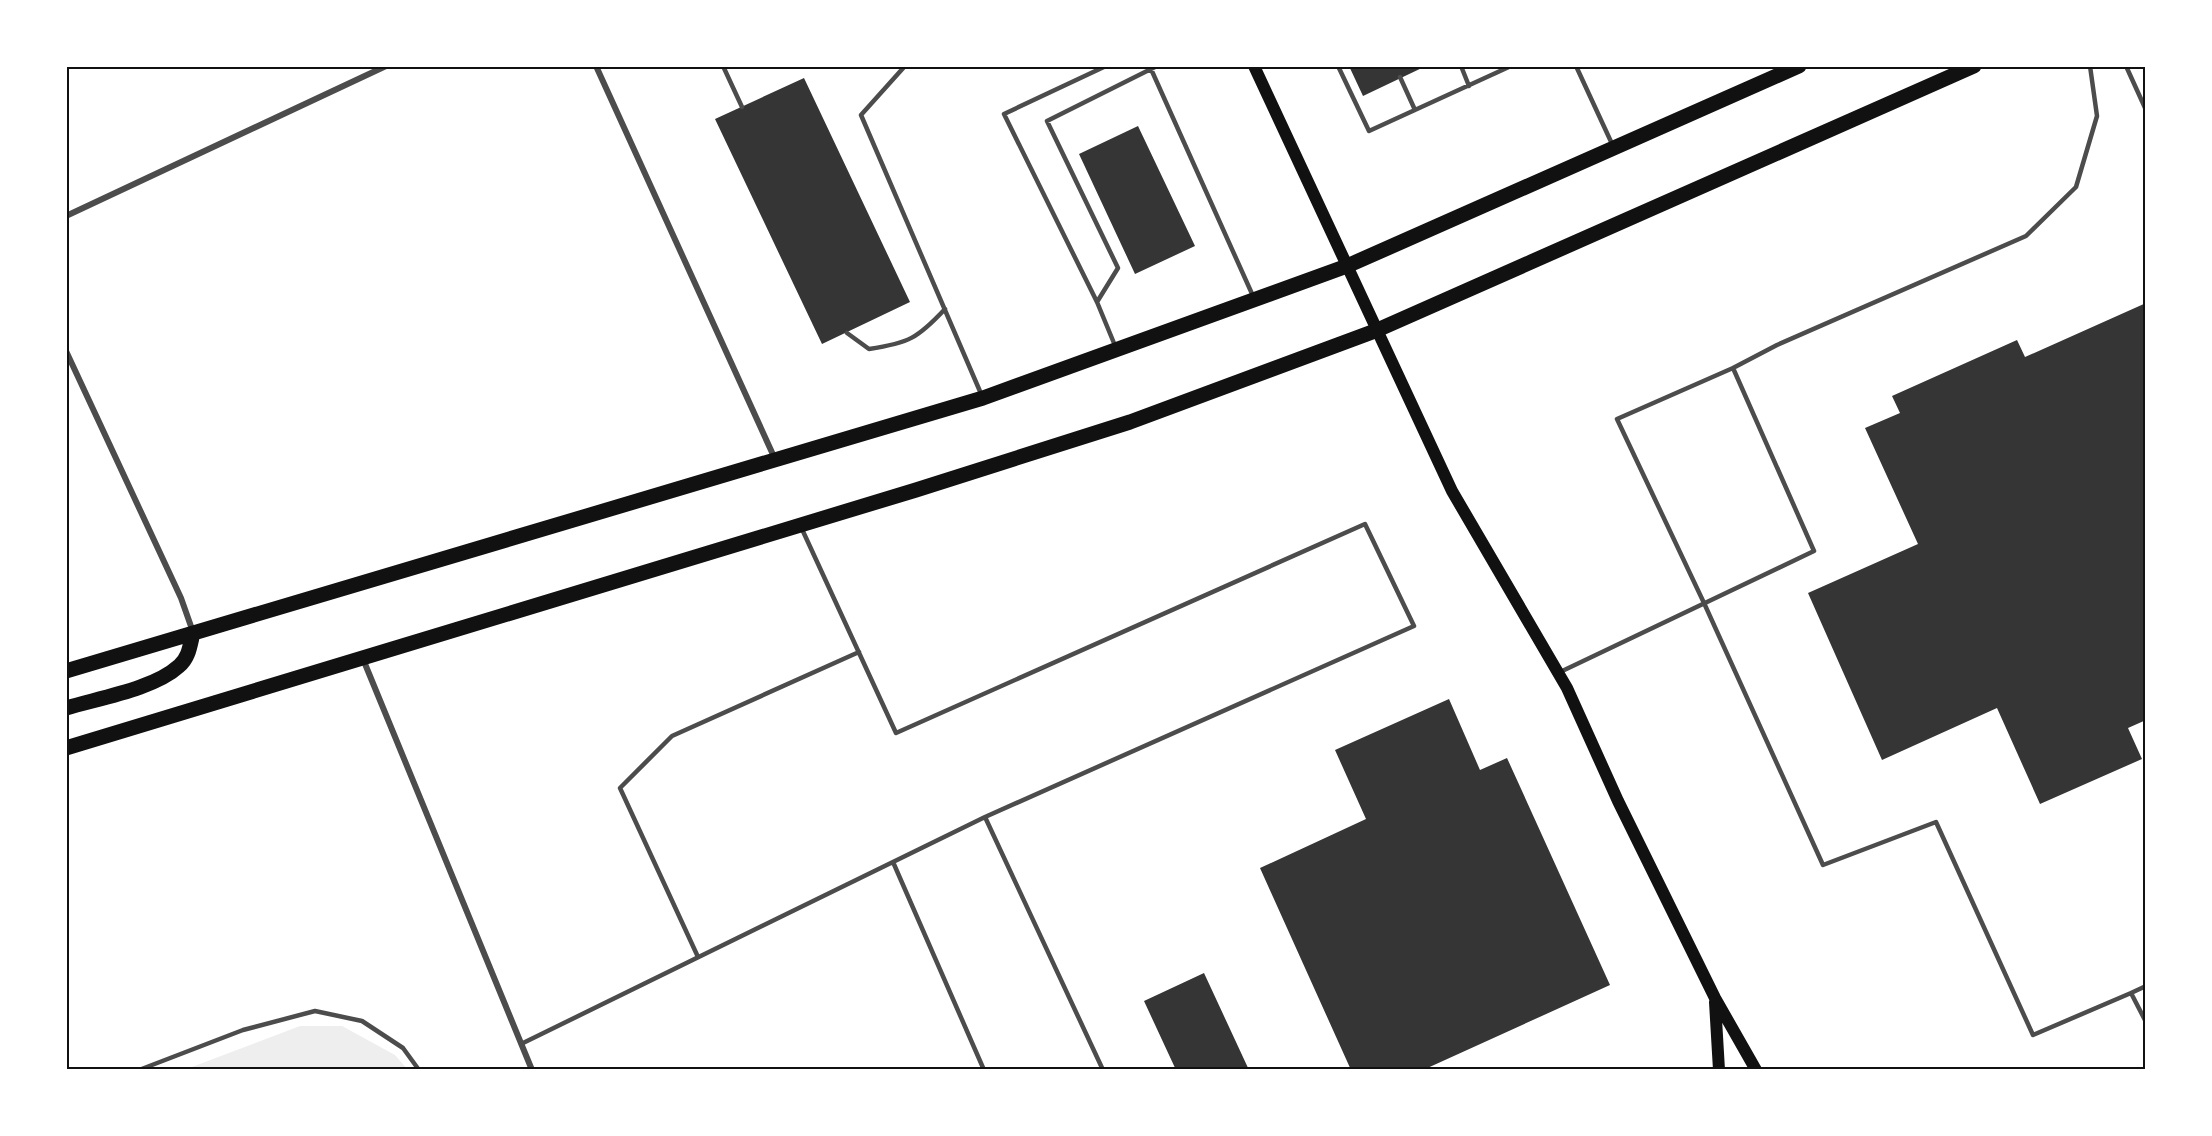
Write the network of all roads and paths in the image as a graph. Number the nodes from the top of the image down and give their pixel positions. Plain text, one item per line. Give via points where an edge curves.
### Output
1 (386, 66) edge
2 (596, 66) edge
3 (723, 66) edge
4 (904, 66) edge
5 (1106, 66) edge
6 (1157, 66) edge
7 (1254, 66) edge
8 (1338, 66) edge
9 (1461, 66) edge
10 (1511, 66) edge
11 (1576, 66) edge
12 (1798, 66) edge
13 (1974, 66) edge
14 (2090, 66) edge
15 (2126, 66) edge
16 (1151, 69) junction
17 (1400, 78) dead end
18 (1469, 86) junction
19 (742, 107) dead end
20 (1415, 110) junction
21 (2146, 110) edge
22 (1615, 149) junction
23 (66, 216) edge
24 (1347, 266) junction
25 (1255, 300) junction
26 (1096, 302) junction
27 (945, 309) junction
28 (1375, 331) junction
29 (847, 333) dead end
30 (1117, 350) junction
31 (66, 351) edge
32 (1733, 368) junction
33 (983, 398) junction
34 (775, 460) junction
35 (801, 525) junction
36 (1704, 603) junction
37 (193, 633) junction
38 (859, 652) junction
39 (363, 658) junction
40 (66, 671) edge
41 (1558, 673) junction
42 (66, 708) edge
43 (66, 748) edge
44 (985, 817) junction
45 (893, 862) junction
46 (698, 957) junction
47 (2146, 986) edge
48 (2131, 993) junction
49 (1715, 998) junction
50 (2146, 1022) edge
51 (521, 1044) junction
52 (139, 1070) edge
53 (419, 1070) edge
54 (532, 1070) edge
55 (984, 1070) edge
56 (1103, 1070) edge
57 (1719, 1070) edge
58 (1756, 1070) edge

1 - 23 street
2 - 34 street
3 - 19 lane
4 - 27 lane via 861,115
5 - 26 lane via 1004,114
6 - 16 lane
7 - 24 main road
8 - 20 lane via 1369,131
9 - 18 lane
10 - 18 lane
11 - 22 lane
12 - 22 main road
13 - 28 main road
14 - 32 lane via 2097,116 2076,187 2026,236
15 - 21 lane
16 - 25 lane
16 - 26 lane via 1047,121 1118,268
17 - 20 lane
18 - 20 lane
22 - 24 main road
24 - 25 main road
24 - 28 main road
25 - 30 main road
26 - 30 lane
27 - 29 lane via 913,339 892,346 869,349
27 - 33 lane
28 - 35 main road via 1130,422
28 - 41 main road via 1452,491
30 - 33 main road
31 - 37 street via 181,598
32 - 36 lane via 1814,551
32 - 36 lane via 1617,419
33 - 34 main road
34 - 37 main road
35 - 38 lane
35 - 39 main road
36 - 41 lane
36 - 48 lane via 1823,865 1936,822 2033,1035
37 - 40 main road
37 - 42 main road via 189,652 179,666 155,681
38 - 44 lane via 896,733 1365,524 1414,626
38 - 46 lane via 672,736 620,788
39 - 43 main road
39 - 51 street
41 - 49 main road
44 - 45 lane
44 - 56 lane
45 - 46 lane
45 - 55 lane
46 - 51 lane
47 - 48 lane
48 - 50 lane
49 - 57 main road
49 - 58 main road
51 - 54 street
52 - 53 lane via 243,1030 315,1011 362,1021 403,1048

